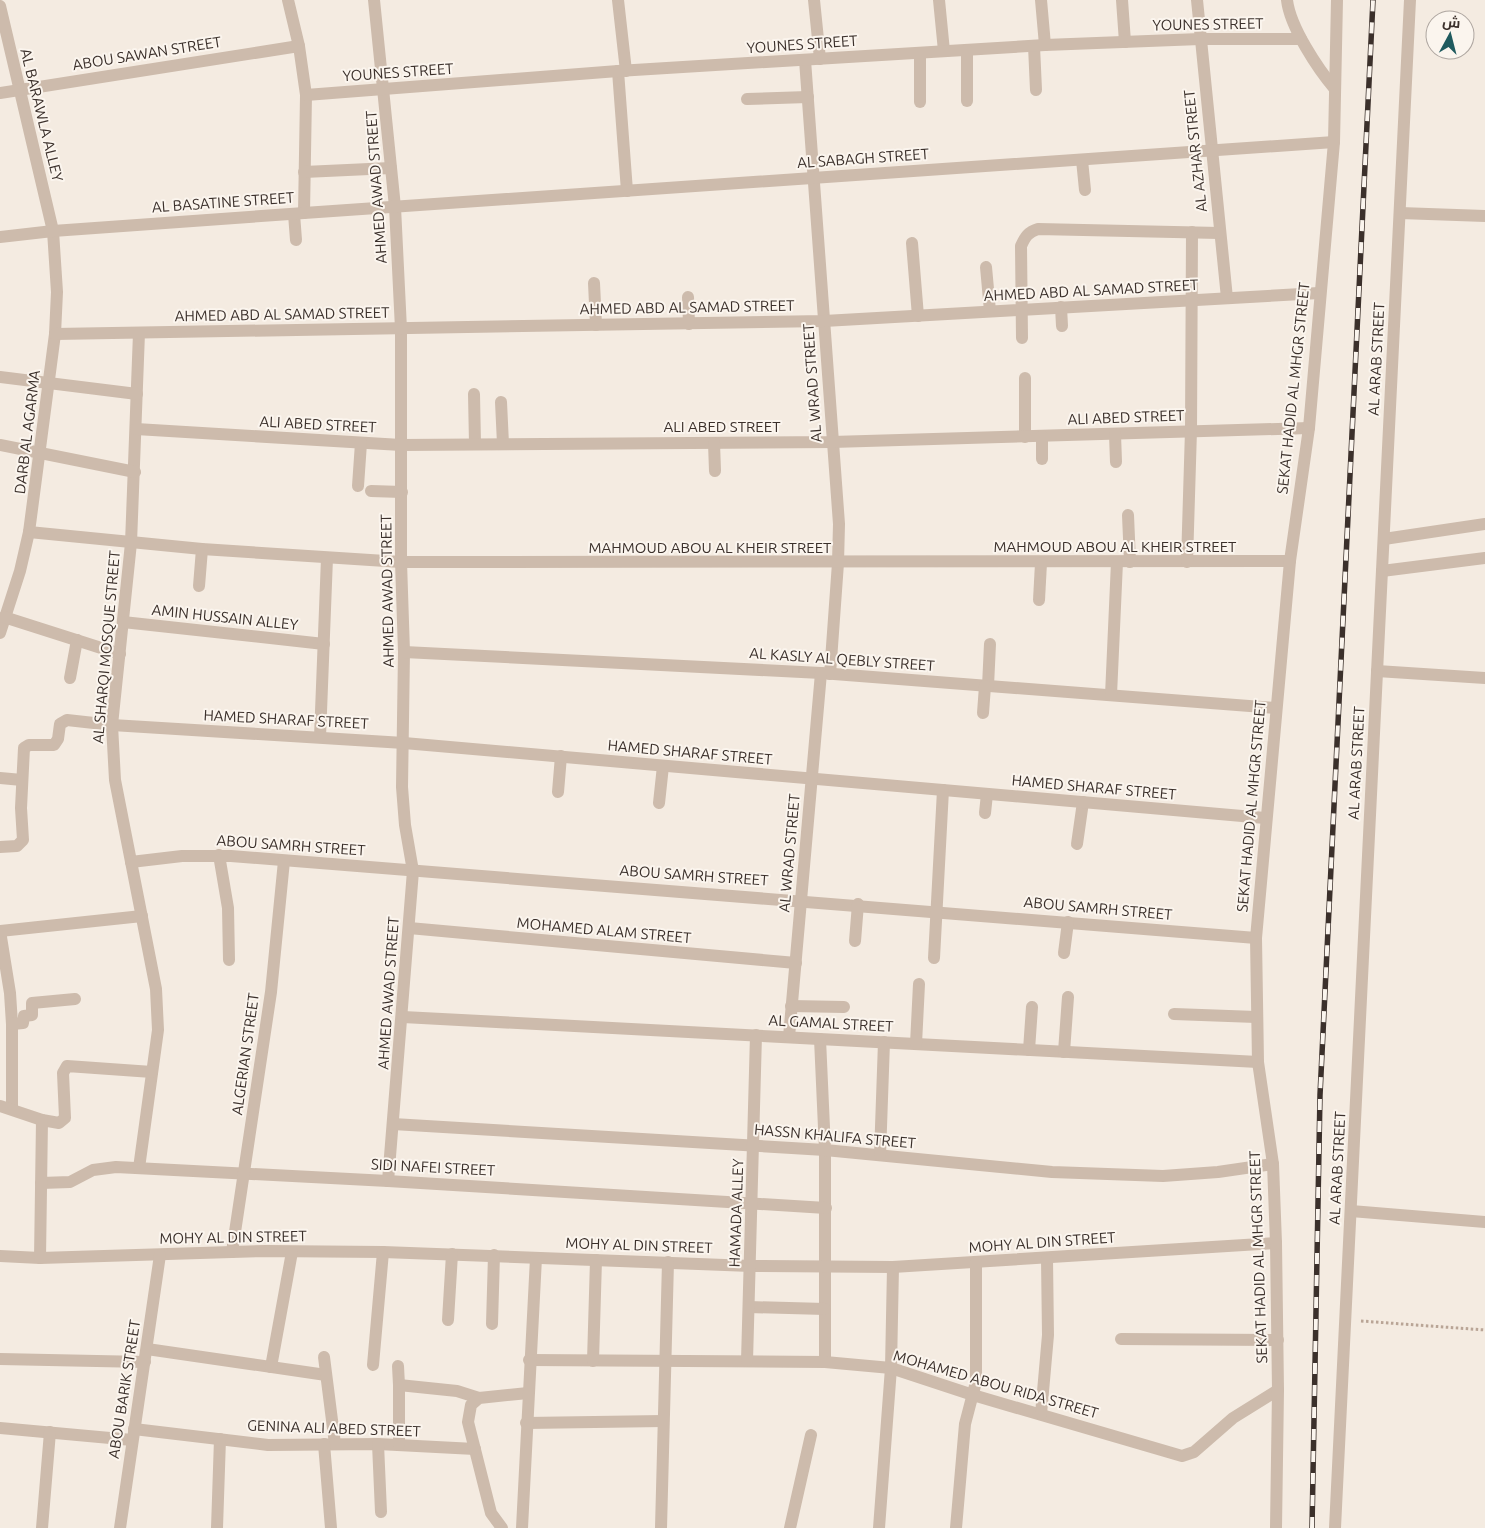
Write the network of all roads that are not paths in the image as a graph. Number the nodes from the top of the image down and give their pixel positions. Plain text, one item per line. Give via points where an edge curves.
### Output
1 (288, 0) edge
2 (374, 0) edge
3 (618, 0) edge
4 (814, 0) edge
5 (939, 0) edge
6 (1042, 0) edge
7 (1122, 0) edge
8 (1197, 0) edge
9 (1288, 0) edge
10 (1337, 0) edge
11 (1410, 0) edge
12 (0, 6) edge
13 (1200, 39) junction
14 (1301, 39) junction
15 (1125, 42) junction
16 (1040, 45) junction
17 (299, 46) junction
18 (968, 50) junction
19 (944, 51) junction
20 (920, 52) junction
21 (820, 59) junction
22 (805, 60) junction
23 (622, 71) junction
24 (19, 89) junction
25 (384, 89) junction
26 (1335, 89) junction
27 (1036, 90) dead end
28 (0, 93) edge
29 (306, 95) junction
30 (808, 97) junction
31 (747, 99) dead end
32 (967, 101) dead end
33 (920, 102) dead end
34 (1334, 142) junction
35 (1212, 151) junction
36 (1082, 160) junction
37 (392, 168) junction
38 (304, 172) junction
39 (815, 178) junction
40 (1085, 190) dead end
41 (627, 191) junction
42 (395, 207) junction
43 (299, 213) junction
44 (1400, 213) junction
45 (1485, 216) edge
46 (53, 231) junction
47 (1192, 232) junction
48 (1219, 233) junction
49 (0, 238) edge
50 (296, 240) dead end
51 (912, 243) dead end
52 (986, 267) dead end
53 (594, 283) dead end
54 (1319, 293) junction
55 (688, 297) dead end
56 (1227, 298) junction
57 (1193, 300) junction
58 (1061, 308) junction
59 (1023, 310) junction
60 (990, 312) junction
61 (918, 316) junction
62 (824, 321) junction
63 (688, 324) junction
64 (596, 325) junction
65 (1062, 326) dead end
66 (401, 329) junction
67 (138, 333) junction
68 (55, 334) junction
69 (1022, 338) dead end
70 (0, 377) edge
71 (1025, 378) dead end
72 (49, 384) junction
73 (137, 394) junction
74 (474, 394) dead end
75 (501, 402) dead end
76 (1309, 428) junction
77 (136, 429) junction
78 (1191, 430) junction
79 (1115, 434) junction
80 (1042, 436) junction
81 (1026, 437) junction
82 (361, 442) junction
83 (832, 442) junction
84 (714, 443) junction
85 (475, 444) junction
86 (503, 444) junction
87 (0, 445) edge
88 (401, 445) junction
89 (41, 453) junction
90 (1042, 460) dead end
91 (1116, 462) dead end
92 (135, 472) junction
93 (715, 472) dead end
94 (358, 486) dead end
95 (371, 491) dead end
96 (402, 492) junction
97 (1128, 515) dead end
98 (1485, 524) edge
99 (29, 532) junction
100 (1384, 539) junction
101 (131, 543) junction
102 (202, 549) junction
103 (327, 558) junction
104 (1485, 558) edge
105 (401, 562) junction
106 (1124, 562) junction
107 (1187, 562) junction
108 (1290, 562) junction
109 (838, 563) junction
110 (1041, 563) junction
111 (1382, 571) junction
112 (199, 586) dead end
113 (1039, 600) dead end
114 (4, 616) junction
115 (123, 622) junction
116 (0, 633) edge
117 (77, 640) junction
118 (324, 644) junction
119 (990, 644) dead end
120 (404, 652) junction
121 (120, 654) junction
122 (1377, 671) junction
123 (826, 673) junction
124 (70, 678) dead end
125 (1485, 678) edge
126 (987, 686) junction
127 (1111, 695) junction
128 (1276, 708) junction
129 (983, 712) dead end
130 (112, 725) junction
131 (320, 737) junction
132 (404, 743) junction
133 (562, 756) junction
134 (663, 766) junction
135 (0, 778) edge
136 (812, 778) junction
137 (22, 780) junction
138 (943, 790) junction
139 (558, 792) dead end
140 (987, 794) junction
141 (1083, 802) junction
142 (659, 803) dead end
143 (985, 813) dead end
144 (1265, 818) junction
145 (1076, 844) dead end
146 (0, 847) edge
147 (219, 855) junction
148 (284, 861) junction
149 (131, 862) junction
150 (413, 870) junction
151 (801, 900) junction
152 (858, 904) junction
153 (937, 911) junction
154 (142, 916) junction
155 (1068, 922) junction
156 (409, 928) junction
157 (0, 931) edge
158 (1256, 938) junction
159 (855, 941) dead end
160 (1064, 953) dead end
161 (934, 958) dead end
162 (229, 960) dead end
163 (796, 963) junction
164 (920, 984) dead end
165 (1068, 997) dead end
166 (75, 999) dead end
167 (791, 1006) junction
168 (844, 1007) dead end
169 (1032, 1007) dead end
170 (1174, 1014) dead end
171 (403, 1017) junction
172 (1256, 1018) junction
173 (12, 1024) junction
174 (756, 1036) junction
175 (789, 1037) junction
176 (820, 1038) junction
177 (884, 1042) junction
178 (916, 1044) junction
179 (1029, 1050) junction
180 (1064, 1052) junction
181 (1258, 1062) junction
182 (152, 1072) junction
183 (6, 1107) edge
184 (42, 1120) junction
185 (393, 1124) junction
186 (754, 1145) junction
187 (825, 1150) junction
188 (880, 1155) junction
189 (1273, 1164) junction
190 (139, 1168) junction
191 (242, 1175) junction
192 (388, 1181) junction
193 (41, 1182) junction
194 (752, 1203) junction
195 (826, 1208) junction
196 (1351, 1211) junction
197 (1485, 1222) edge
198 (1276, 1243) junction
199 (232, 1252) junction
200 (292, 1252) junction
201 (383, 1252) junction
202 (452, 1254) junction
203 (160, 1255) junction
204 (0, 1256) edge
205 (494, 1256) junction
206 (40, 1258) junction
207 (536, 1258) junction
208 (1047, 1259) junction
209 (596, 1260) junction
210 (668, 1262) junction
211 (976, 1262) junction
212 (751, 1266) junction
213 (893, 1267) junction
214 (826, 1268) junction
215 (749, 1307) junction
216 (825, 1309) junction
217 (448, 1320) dead end
218 (492, 1324) dead end
219 (1121, 1339) dead end
220 (1278, 1340) junction
221 (147, 1349) junction
222 (324, 1357) dead end
223 (0, 1359) edge
224 (530, 1360) junction
225 (593, 1361) junction
226 (665, 1361) junction
227 (747, 1361) junction
228 (145, 1362) junction
229 (825, 1362) junction
230 (373, 1364) dead end
231 (398, 1366) dead end
232 (271, 1367) junction
233 (891, 1368) junction
234 (326, 1375) junction
235 (399, 1385) junction
236 (1278, 1390) junction
237 (528, 1393) junction
238 (973, 1395) junction
239 (479, 1398) junction
240 (1041, 1414) junction
241 (664, 1421) junction
242 (526, 1423) junction
243 (0, 1428) edge
244 (50, 1432) junction
245 (133, 1434) junction
246 (811, 1435) dead end
247 (220, 1439) junction
248 (329, 1444) junction
249 (378, 1444) junction
250 (399, 1445) junction
251 (475, 1449) junction
252 (381, 1512) dead end
253 (42, 1528) edge
254 (120, 1528) edge
255 (217, 1528) edge
256 (331, 1528) edge
257 (502, 1528) edge
258 (522, 1528) edge
259 (661, 1528) edge
260 (790, 1528) edge
261 (878, 1528) edge
262 (956, 1528) edge
263 (1276, 1528) edge
264 (1335, 1528) edge

1 - 17 street
2 - 25 street, AHMED AWAD STREET
3 - 23 street
4 - 21 street
5 - 19 street
6 - 16 street
7 - 15 street
8 - 13 street, AL AZHAR STREET
9 - 14 street
10 - 26 street, SEKAT HADID AL MHGR STREET
11 - 44 street, AL ARAB STREET
12 - 24 street, AL BARAWLA ALLEY
13 - 14 street, YOUNES STREET
13 - 15 street, YOUNES STREET
13 - 35 street, AL AZHAR STREET
14 - 26 street via 1319,70
15 - 16 street, YOUNES STREET
16 - 18 street, YOUNES STREET
16 - 27 street
17 - 24 street, ABOU SAWAN STREET
17 - 29 street
18 - 19 street, YOUNES STREET
18 - 32 street
19 - 20 street, YOUNES STREET
20 - 21 street, YOUNES STREET
20 - 33 street
21 - 22 street, YOUNES STREET
22 - 23 street, YOUNES STREET
22 - 30 street, AL WRAD STREET
23 - 25 street, YOUNES STREET
23 - 41 street
24 - 28 street, ABOU SAWAN STREET
24 - 46 street, AL BARAWLA ALLEY
25 - 29 street, YOUNES STREET
25 - 37 street, AHMED AWAD STREET
26 - 34 street, SEKAT HADID AL MHGR STREET
29 - 38 street
30 - 31 street
30 - 39 street, AL WRAD STREET
34 - 35 street, AL SABAGH STREET
34 - 54 street, SEKAT HADID AL MHGR STREET
35 - 36 street, AL SABAGH STREET
35 - 48 street, AL AZHAR STREET
36 - 39 street, AL SABAGH STREET
36 - 40 street
37 - 38 street
37 - 42 street, AHMED AWAD STREET
38 - 43 street
39 - 41 street, AL SABAGH STREET
39 - 62 street, AL WRAD STREET
41 - 42 street, AL SABAGH STREET
42 - 43 street, AL BASATINE STREET
42 - 66 street, AHMED AWAD STREET
43 - 46 street, AL BASATINE STREET
43 - 50 street
44 - 45 street
44 - 100 street, AL ARAB STREET
46 - 49 street, AL BASATINE STREET
46 - 68 street, DARB AL AGARMA via 57,292
47 - 48 street
47 - 57 street
47 - 59 street via 1038,229 1031,232 1024,238 1022,246
48 - 56 street, AL AZHAR STREET
51 - 61 street
52 - 60 street
53 - 64 street
54 - 56 street, AHMED ABD AL SAMAD STREET
54 - 76 street, SEKAT HADID AL MHGR STREET
55 - 63 street
56 - 57 street, AHMED ABD AL SAMAD STREET
57 - 58 street, AHMED ABD AL SAMAD STREET
57 - 78 street
58 - 59 street, AHMED ABD AL SAMAD STREET
58 - 65 street
59 - 60 street, AHMED ABD AL SAMAD STREET
59 - 69 street
60 - 61 street, AHMED ABD AL SAMAD STREET
61 - 62 street, AHMED ABD AL SAMAD STREET
62 - 63 street, AHMED ABD AL SAMAD STREET
62 - 83 street, AL WRAD STREET
63 - 64 street, AHMED ABD AL SAMAD STREET
64 - 66 street, AHMED ABD AL SAMAD STREET
66 - 67 street, AHMED ABD AL SAMAD STREET
66 - 88 street, AHMED AWAD STREET
67 - 68 street, AHMED ABD AL SAMAD STREET
67 - 73 street, AL SHARQI MOSQUE STREET
68 - 72 street, DARB AL AGARMA
70 - 72 street
71 - 81 street
72 - 73 street
72 - 89 street, DARB AL AGARMA
73 - 77 street, AL SHARQI MOSQUE STREET
74 - 85 street
75 - 86 street
76 - 78 street, ALI ABED STREET
76 - 108 street, SEKAT HADID AL MHGR STREET
77 - 82 street, ALI ABED STREET
77 - 92 street, AL SHARQI MOSQUE STREET
78 - 79 street, ALI ABED STREET
78 - 107 street
79 - 80 street, ALI ABED STREET
79 - 91 street
80 - 81 street, ALI ABED STREET
80 - 90 street
81 - 83 street, ALI ABED STREET
82 - 88 street, ALI ABED STREET
82 - 94 street
83 - 84 street, ALI ABED STREET
83 - 109 street, AL WRAD STREET via 839,524
84 - 86 street, ALI ABED STREET
84 - 93 street
85 - 86 street, ALI ABED STREET
85 - 88 street, ALI ABED STREET
87 - 89 street
88 - 96 street, AHMED AWAD STREET
89 - 92 street
89 - 99 street, DARB AL AGARMA
92 - 101 street, AL SHARQI MOSQUE STREET
95 - 96 street
96 - 105 street, AHMED AWAD STREET
97 - 106 street
98 - 100 street
99 - 101 street, MAHMOUD ABOU AL KHEIR STREET
99 - 114 street, DARB AL AGARMA
100 - 111 street, AL ARAB STREET
101 - 102 street, MAHMOUD ABOU AL KHEIR STREET
101 - 115 street, AL SHARQI MOSQUE STREET
102 - 103 street, MAHMOUD ABOU AL KHEIR STREET
102 - 112 street
103 - 105 street, MAHMOUD ABOU AL KHEIR STREET
103 - 118 street
104 - 111 street
105 - 109 street, MAHMOUD ABOU AL KHEIR STREET
105 - 120 street, AHMED AWAD STREET
106 - 107 street, MAHMOUD ABOU AL KHEIR STREET
106 - 110 street, MAHMOUD ABOU AL KHEIR STREET
106 - 127 street
107 - 108 street, MAHMOUD ABOU AL KHEIR STREET
108 - 128 street, SEKAT HADID AL MHGR STREET
109 - 110 street, MAHMOUD ABOU AL KHEIR STREET
109 - 123 street, AL WRAD STREET
110 - 113 street
111 - 122 street, AL ARAB STREET
114 - 116 street, DARB AL AGARMA
114 - 117 street
115 - 118 street, AMIN HUSSAIN ALLEY
115 - 121 street, AL SHARQI MOSQUE STREET
117 - 121 street
117 - 124 street
118 - 131 street
119 - 126 street
120 - 123 street, AL KASLY AL QEBLY STREET
120 - 132 street, AHMED AWAD STREET
121 - 130 street, AL SHARQI MOSQUE STREET
122 - 125 street
122 - 196 street, AL ARAB STREET
123 - 126 street, AL KASLY AL QEBLY STREET
123 - 136 street, AL WRAD STREET
126 - 127 street, AL KASLY AL QEBLY STREET
126 - 129 street
127 - 128 street, AL KASLY AL QEBLY STREET
128 - 144 street, SEKAT HADID AL MHGR STREET
130 - 131 street, HAMED SHARAF STREET
130 - 137 street, HAMED SHARAF STREET via 62,720 54,745 27,745 24,748
130 - 149 street, AL SHARQI MOSQUE STREET via 115,780
131 - 132 street, HAMED SHARAF STREET
132 - 133 street, HAMED SHARAF STREET
132 - 150 street, AHMED AWAD STREET via 403,804
133 - 134 street, HAMED SHARAF STREET
133 - 139 street
134 - 136 street, HAMED SHARAF STREET
134 - 142 street
135 - 137 street
136 - 138 street, HAMED SHARAF STREET
136 - 151 street, AL WRAD STREET
137 - 146 street via 22,842 17,846
138 - 140 street, HAMED SHARAF STREET
138 - 153 street
140 - 141 street, HAMED SHARAF STREET
140 - 143 street
141 - 144 street, HAMED SHARAF STREET
141 - 145 street
144 - 158 street, SEKAT HADID AL MHGR STREET
147 - 148 street, ABOU SAMRH STREET
147 - 149 street, ABOU SAMRH STREET
147 - 162 street via 228,908
148 - 150 street, ABOU SAMRH STREET
148 - 191 street, ALGERIAN STREET via 271,992
149 - 154 street, AL SHARQI MOSQUE STREET
150 - 151 street, ABOU SAMRH STREET
150 - 156 street, AHMED AWAD STREET
151 - 152 street, ABOU SAMRH STREET
151 - 163 street, AL WRAD STREET
152 - 153 street, ABOU SAMRH STREET
152 - 159 street
153 - 155 street, ABOU SAMRH STREET
153 - 161 street
154 - 157 street
154 - 182 street, AL SHARQI MOSQUE STREET via 156,989 158,1030
155 - 158 street, ABOU SAMRH STREET
155 - 160 street
156 - 163 street, MOHAMED ALAM STREET
156 - 171 street, AHMED AWAD STREET
157 - 173 street
158 - 172 street, SEKAT HADID AL MHGR STREET
163 - 167 street, AL WRAD STREET
164 - 178 street
165 - 180 street
166 - 173 street via 31,1003 32,1015 24,1016 23,1023
167 - 168 street
167 - 175 street, AL WRAD STREET
169 - 179 street
170 - 172 street
171 - 174 street, AL GAMAL STREET
171 - 185 street, AHMED AWAD STREET
172 - 181 street, SEKAT HADID AL MHGR STREET
173 - 183 street
174 - 175 street, AL GAMAL STREET
174 - 186 street, HAMADA ALLEY
175 - 176 street, AL GAMAL STREET
176 - 177 street, AL GAMAL STREET
176 - 187 street
177 - 178 street, AL GAMAL STREET
177 - 188 street
178 - 179 street, AL GAMAL STREET
179 - 180 street, AL GAMAL STREET
180 - 181 street, AL GAMAL STREET
181 - 189 street, SEKAT HADID AL MHGR STREET
182 - 184 street via 67,1066 63,1073 63,1121
182 - 190 street, AL SHARQI MOSQUE STREET
183 - 184 street
184 - 193 street
185 - 186 street, HASSN KHALIFA STREET
185 - 192 street, AHMED AWAD STREET
186 - 187 street, HASSN KHALIFA STREET
186 - 194 street, HAMADA ALLEY
187 - 188 street, HASSN KHALIFA STREET
187 - 195 street
188 - 189 street, HASSN KHALIFA STREET via 1052,1172 1144,1175 1218,1172
189 - 198 street, SEKAT HADID AL MHGR STREET
190 - 191 street, SIDI NAFEI STREET
190 - 193 street, SIDI NAFEI STREET via 102,1167 70,1182
191 - 192 street, SIDI NAFEI STREET
191 - 199 street, ALGERIAN STREET
192 - 194 street, SIDI NAFEI STREET
193 - 206 street
194 - 195 street, SIDI NAFEI STREET
194 - 212 street, HAMADA ALLEY
195 - 214 street
196 - 197 street
196 - 264 street, AL ARAB STREET
198 - 208 street, MOHY AL DIN STREET
198 - 220 street, SEKAT HADID AL MHGR STREET
199 - 200 street, MOHY AL DIN STREET
199 - 203 street, MOHY AL DIN STREET
200 - 201 street, MOHY AL DIN STREET
200 - 232 street
201 - 202 street, MOHY AL DIN STREET
201 - 230 street
202 - 205 street, MOHY AL DIN STREET
202 - 217 street
203 - 206 street, MOHY AL DIN STREET
203 - 221 street, ABOU BARIK STREET
204 - 206 street, MOHY AL DIN STREET
205 - 207 street, MOHY AL DIN STREET
205 - 218 street
207 - 209 street, MOHY AL DIN STREET
207 - 224 street
208 - 211 street, MOHY AL DIN STREET
208 - 240 street via 1048,1336
209 - 210 street, MOHY AL DIN STREET
209 - 225 street
210 - 212 street, MOHY AL DIN STREET
210 - 226 street
211 - 213 street, MOHY AL DIN STREET
211 - 238 street
212 - 214 street, MOHY AL DIN STREET
212 - 215 street, HAMADA ALLEY
213 - 214 street, MOHY AL DIN STREET
213 - 233 street
214 - 216 street
215 - 216 street
215 - 227 street, HAMADA ALLEY
216 - 229 street
219 - 220 street
220 - 236 street, SEKAT HADID AL MHGR STREET
221 - 228 street, ABOU BARIK STREET
221 - 232 street
222 - 234 street
223 - 228 street
224 - 225 street, MOHAMED ABOU RIDA STREET
224 - 237 street
225 - 226 street, MOHAMED ABOU RIDA STREET
226 - 227 street, MOHAMED ABOU RIDA STREET
226 - 241 street
227 - 229 street, MOHAMED ABOU RIDA STREET
228 - 245 street, ABOU BARIK STREET
229 - 233 street, MOHAMED ABOU RIDA STREET
231 - 235 street
232 - 234 street
233 - 238 street, MOHAMED ABOU RIDA STREET
233 - 261 street
234 - 248 street
235 - 239 street via 457,1391
235 - 250 street
236 - 240 street, MOHAMED ABOU RIDA STREET via 1233,1418 1194,1452 1182,1456
236 - 263 street, SEKAT HADID AL MHGR STREET
237 - 239 street
237 - 242 street
238 - 240 street, MOHAMED ABOU RIDA STREET
238 - 262 street via 965,1424
239 - 251 street via 471,1405 468,1422
241 - 242 street
241 - 259 street
242 - 258 street
243 - 244 street, GENINA ALI ABED STREET
244 - 245 street, GENINA ALI ABED STREET
244 - 253 street
245 - 247 street, GENINA ALI ABED STREET
245 - 254 street, ABOU BARIK STREET
246 - 260 street
247 - 248 street, GENINA ALI ABED STREET via 268,1445
247 - 255 street
248 - 249 street, GENINA ALI ABED STREET
248 - 256 street
249 - 250 street, GENINA ALI ABED STREET
249 - 252 street
250 - 251 street, GENINA ALI ABED STREET
251 - 257 street via 491,1513

